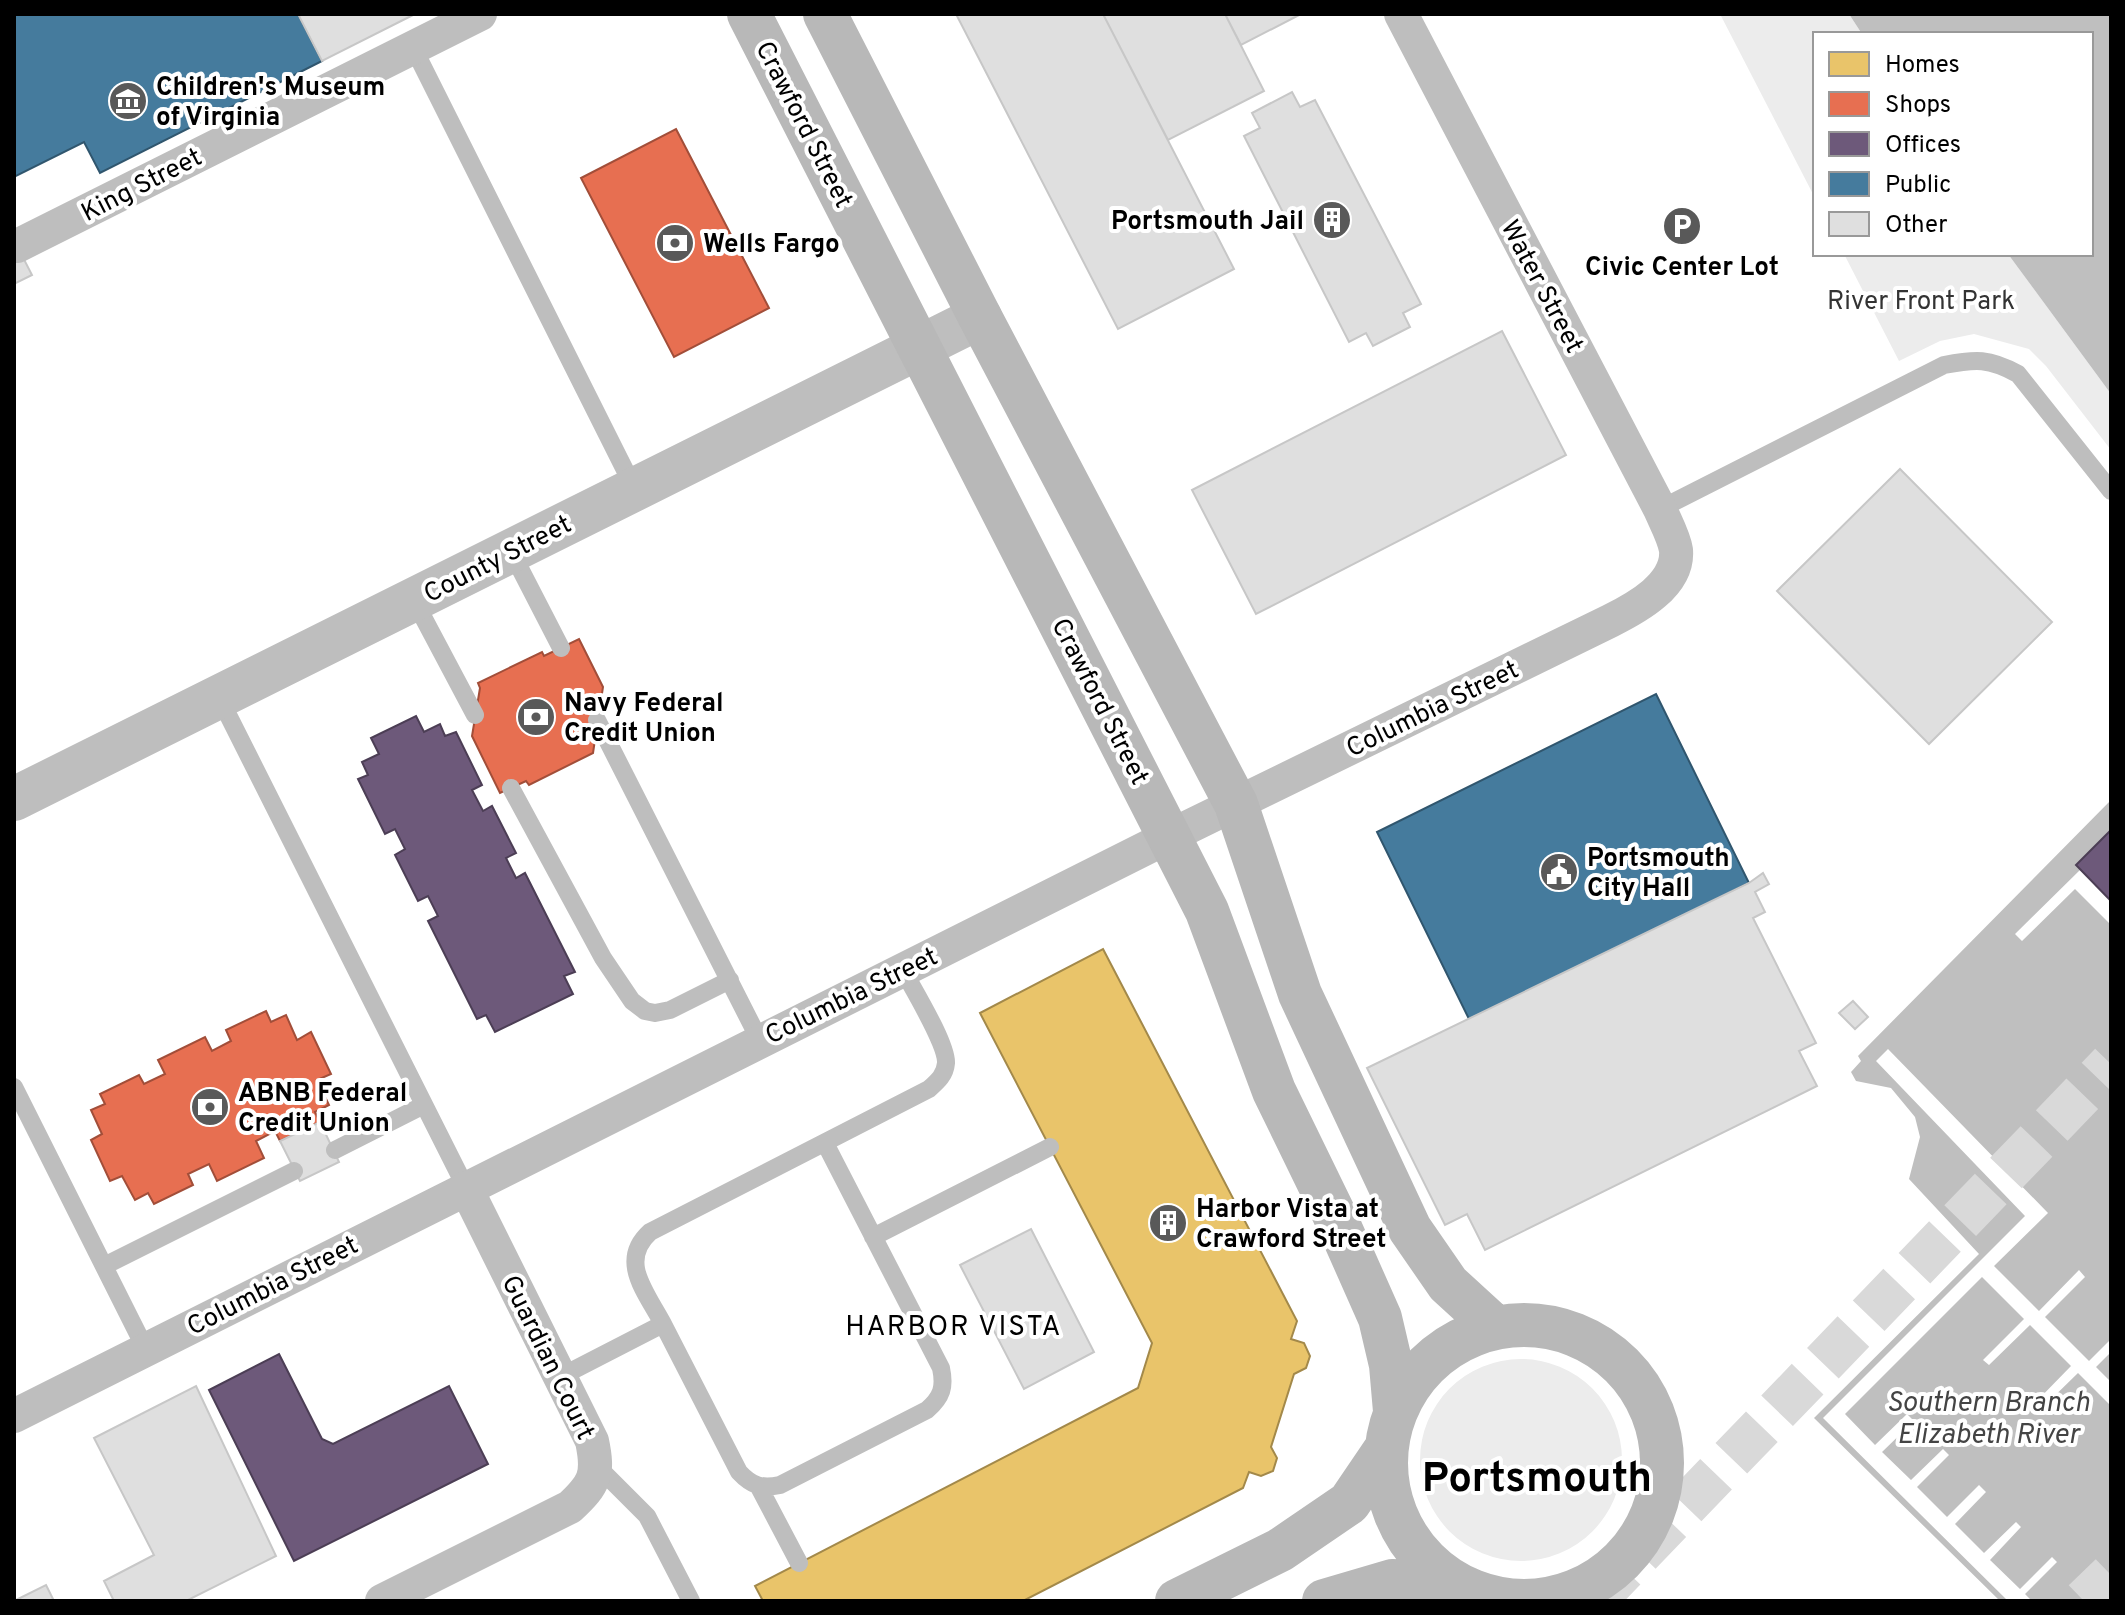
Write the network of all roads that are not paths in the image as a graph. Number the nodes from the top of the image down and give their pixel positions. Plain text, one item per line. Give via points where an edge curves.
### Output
1 (480, 14) edge
2 (749, 14) edge
3 (825, 14) edge
4 (1401, 14) edge
5 (413, 47) junction
6 (17, 246) dead end
7 (980, 317) junction
8 (920, 348) junction
9 (635, 490) junction
10 (2111, 491) edge
11 (1660, 509) junction
12 (511, 551) junction
13 (1674, 561) joint
14 (414, 600) junction
15 (561, 648) dead end
16 (219, 697) junction
17 (475, 715) dead end
18 (597, 720) dead end
19 (511, 788) dead end
20 (14, 799) edge
21 (1236, 804) junction
22 (1170, 836) junction
23 (903, 970) junction
24 (730, 980) junction
25 (760, 1041) junction
26 (14, 1087) edge
27 (424, 1105) junction
28 (825, 1143) junction
29 (1050, 1147) dead end
30 (335, 1150) dead end
31 (294, 1171) dead end
32 (466, 1188) junction
33 (873, 1237) junction
34 (104, 1266) junction
35 (663, 1324) junction
36 (1495, 1327) junction
37 (145, 1348) junction
38 (560, 1377) junction
39 (14, 1416) edge
40 (1390, 1430) junction
41 (597, 1466) junction
42 (759, 1487) junction
43 (799, 1563) dead end
44 (1455, 1584) junction
45 (382, 1601) edge
46 (691, 1601) edge
47 (1177, 1601) edge
48 (1324, 1601) edge

1 - 5 street, King Street
2 - 8 main road, Crawford Street
3 - 7 main road
4 - 11 street, Water Street
5 - 6 street, King Street
5 - 9 lane
7 - 8 street, County Street
7 - 21 main road
8 - 9 street, County Street
8 - 22 main road, Crawford Street
9 - 12 street, County Street
10 - 11 lane via 2018,374 1977,359 1944,365
11 - 13 street, Water Street via 1676,550
12 - 14 street, County Street
12 - 15 lane
13 - 21 street, Columbia Street via 1657,591 1629,611
14 - 16 street, County Street
14 - 17 lane
16 - 20 street, County Street
16 - 27 lane
18 - 24 lane
19 - 24 lane via 632,1001 645,1011 670,1010
21 - 22 street, Columbia Street
21 - 36 main road via 1300,994 1410,1229 1448,1284
22 - 23 street, Columbia Street
22 - 40 main road, Crawford Street via 1207,911 1274,1091 1380,1318 1391,1365
23 - 25 street, Columbia Street
23 - 28 lane via 943,1047 946,1063 941,1078
24 - 25 lane
25 - 32 street, Columbia Street
26 - 34 lane
27 - 30 lane
27 - 32 lane
28 - 33 lane
28 - 35 lane via 650,1232 638,1243 637,1274
29 - 33 lane
31 - 34 lane
32 - 37 street, Columbia Street
32 - 38 street, Guardian Court
33 - 42 lane via 941,1368 944,1384 939,1399 780,1485
34 - 37 lane
35 - 38 lane
35 - 42 lane via 739,1472
36 - 40 main road via 1453,1343 1418,1372
36 - 44 main road via 1540,1325 1583,1337 1620,1362 1647,1397 1661,1439 1662,1484 1648,1527 1630,1551 1584,1588 1541,1601 1497,1599
37 - 39 street, Columbia Street
38 - 41 street, Guardian Court via 592,1441
40 - 44 main road via 1387,1490 1400,1528 1423,1559
40 - 47 main road via 1349,1503 1280,1550
41 - 45 street, Guardian Court via 589,1490 570,1507
41 - 46 lane via 647,1516
42 - 43 lane
44 - 48 main road via 1392,1581

